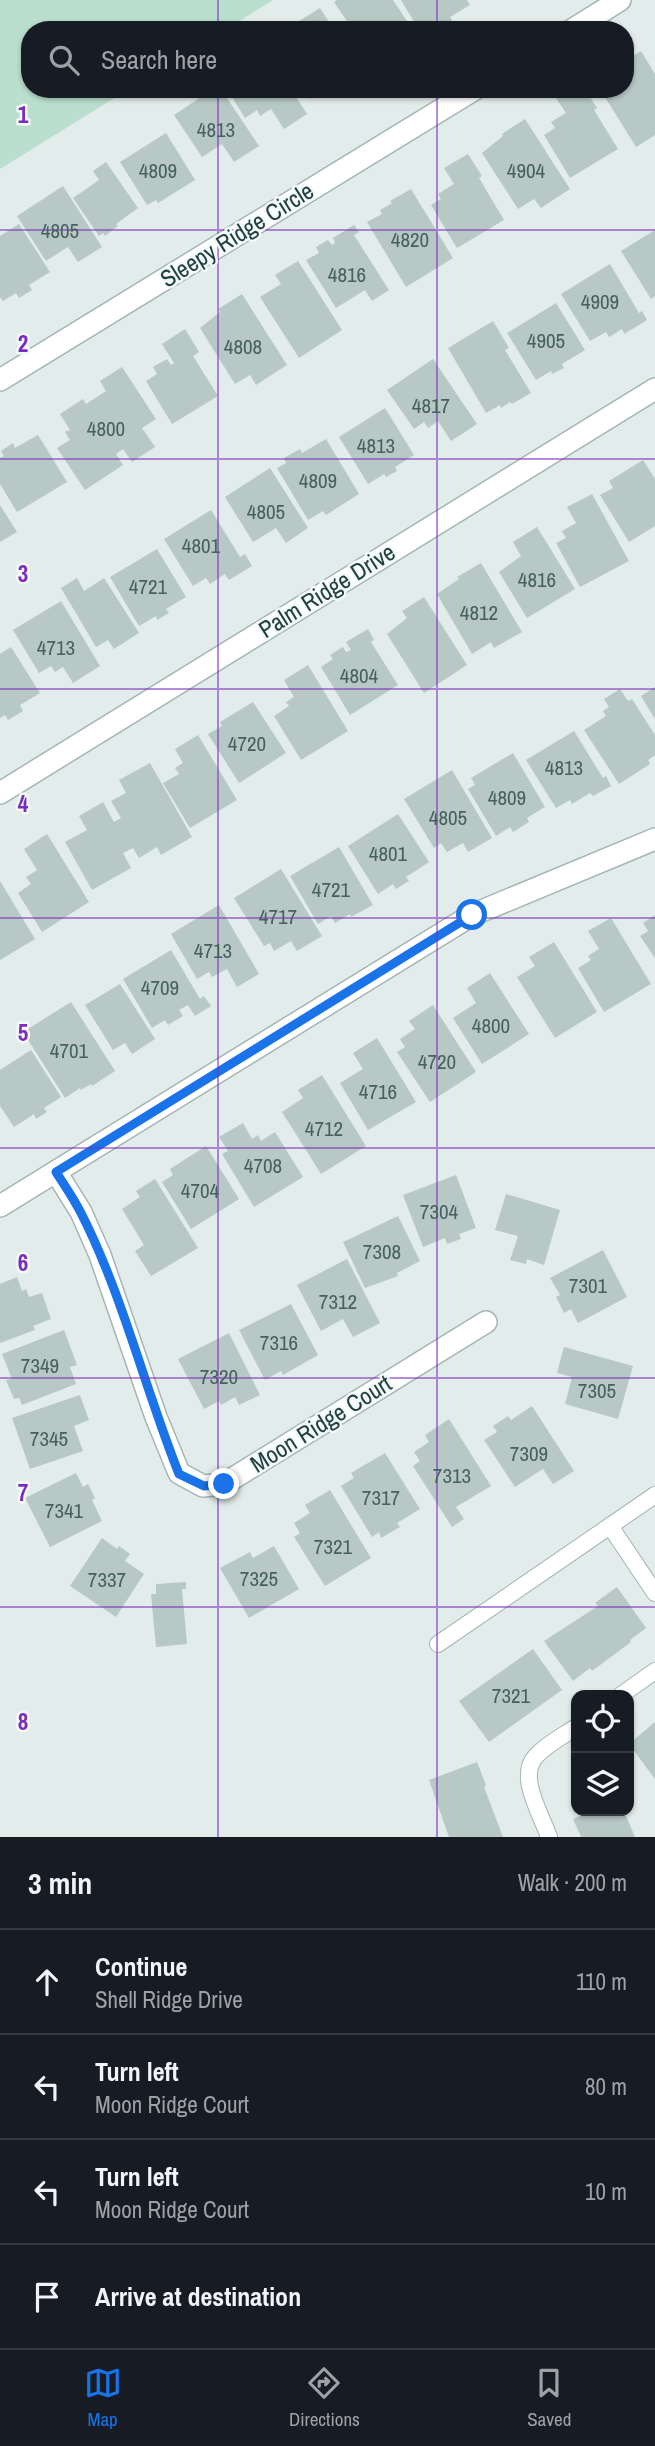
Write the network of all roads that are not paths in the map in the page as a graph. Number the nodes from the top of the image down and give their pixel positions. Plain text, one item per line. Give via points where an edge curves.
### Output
1 (620, 0) edge
2 (586, 21) edge
3 (460, 98) edge
4 (0, 380) edge
5 (655, 389) edge
6 (0, 793) edge
7 (655, 839) edge
8 (56, 1172) junction
9 (0, 1206) edge
10 (486, 1322) dead end
11 (655, 1494) edge
12 (610, 1526) junction
13 (655, 1593) edge
14 (438, 1644) dead end
15 (655, 1671) edge
16 (628, 1690) edge
17 (571, 1731) edge
18 (549, 1837) edge

1 - 2 street
3 - 4 street, Sleepy Ridge Circle
5 - 6 street, Palm Ridge Drive
7 - 8 street via 472,915
8 - 9 street
8 - 10 street, Moon Ridge Court via 100,1255 179,1474 204,1486 224,1484
11 - 12 lane
12 - 13 lane
12 - 14 lane
15 - 16 lane
17 - 18 lane via 528,1767 527,1779

